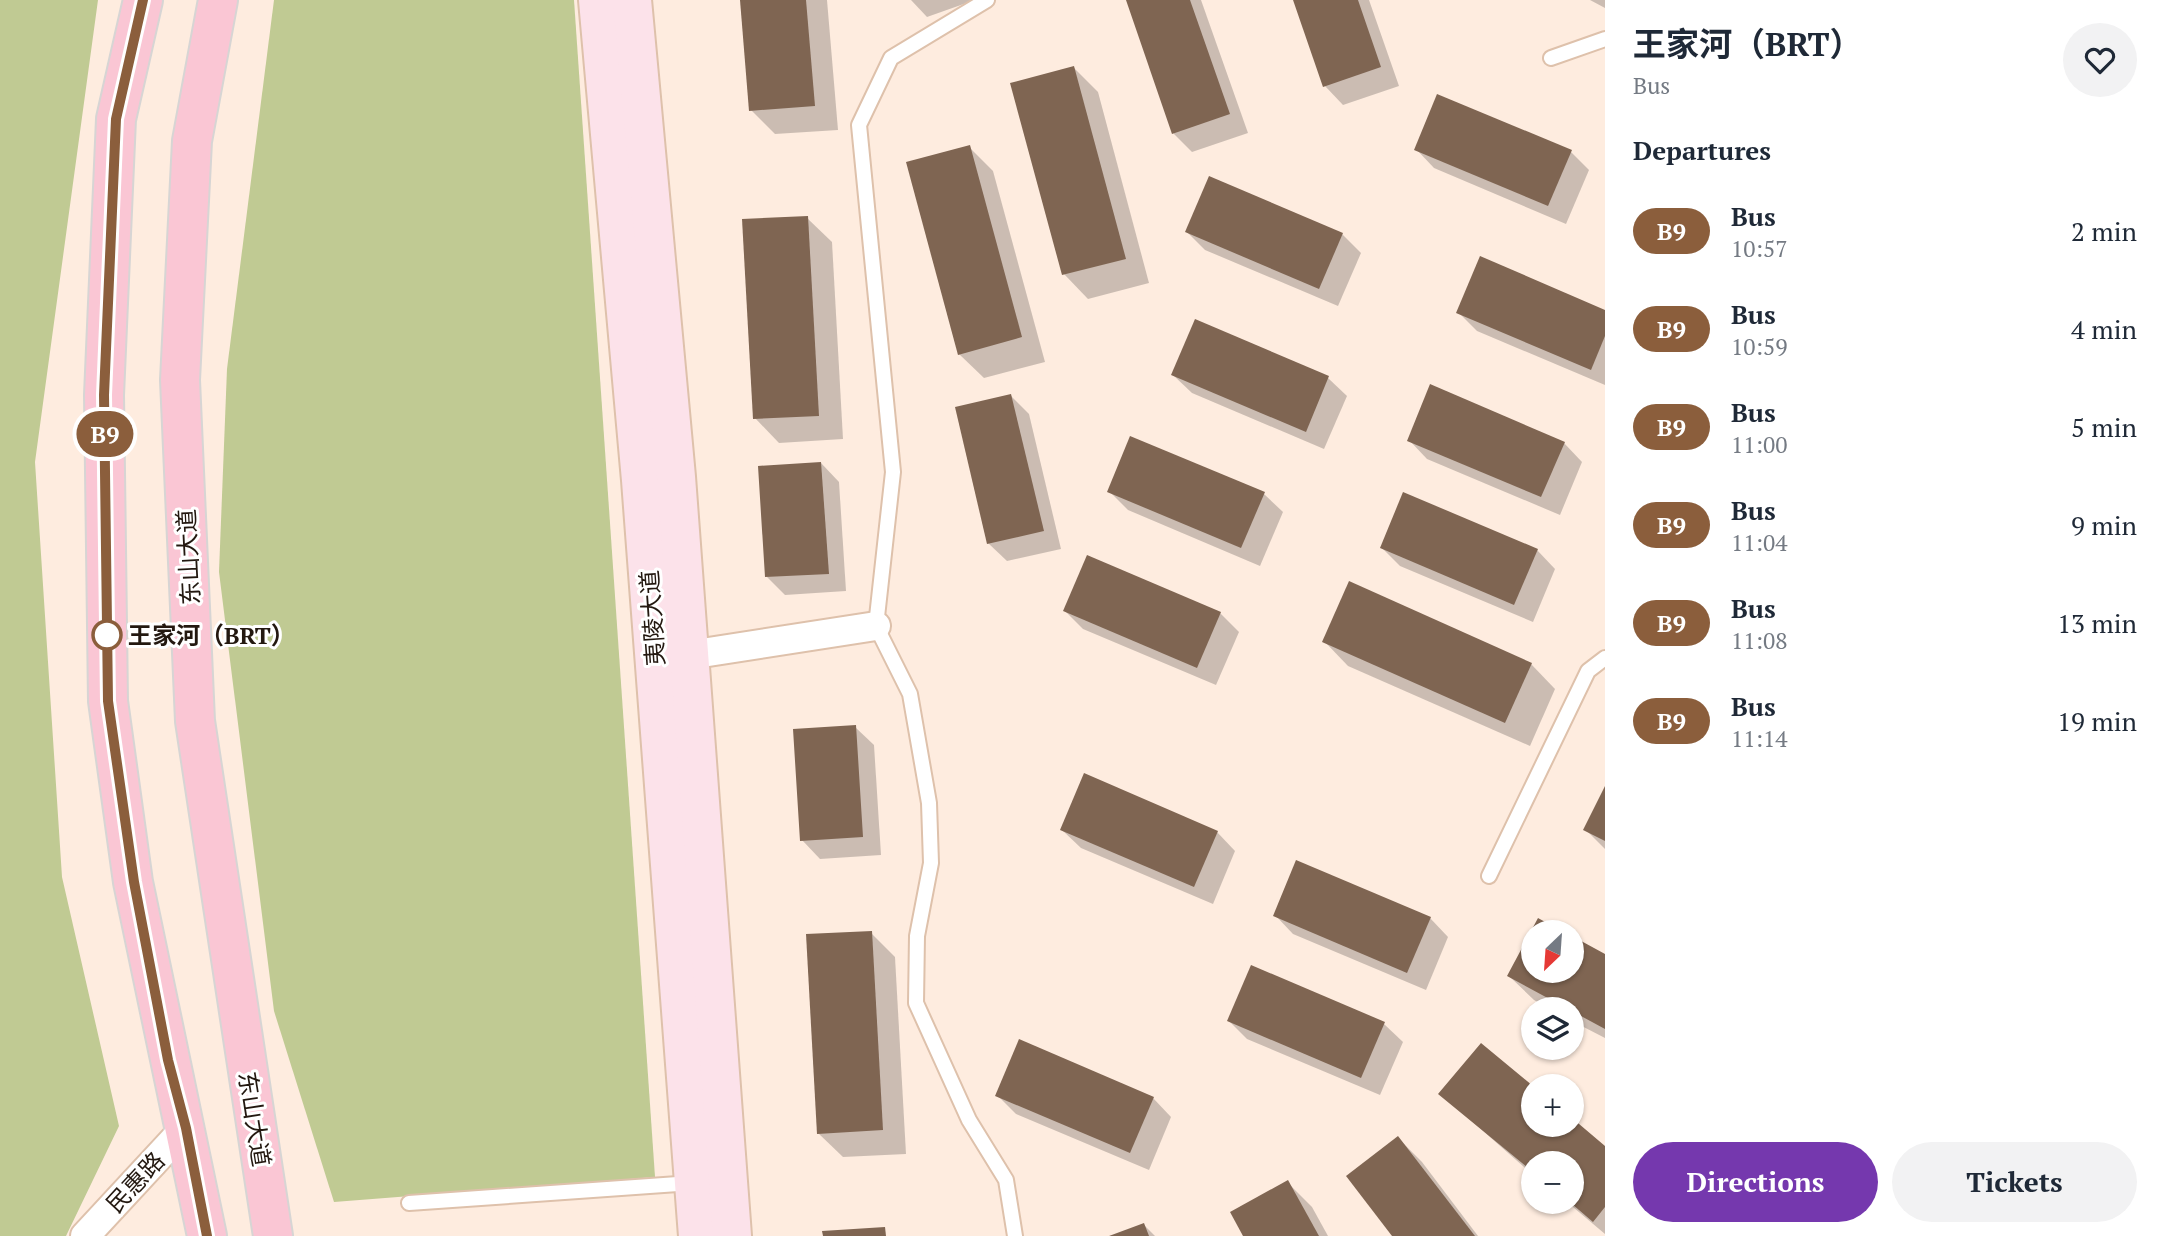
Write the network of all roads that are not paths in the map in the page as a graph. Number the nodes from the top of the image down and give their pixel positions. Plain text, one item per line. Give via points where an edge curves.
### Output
1 (142, 0) edge
2 (218, 0) edge
3 (597, 0) edge
4 (632, 0) edge
5 (987, 0) edge
6 (1605, 38) edge
7 (1550, 58) dead end
8 (876, 626) junction
9 (689, 655) junction
10 (1605, 658) edge
11 (1489, 876) dead end
12 (186, 1128) junction
13 (694, 1183) junction
14 (409, 1203) dead end
15 (85, 1236) edge
16 (206, 1236) edge
17 (273, 1236) edge
18 (698, 1236) edge
19 (732, 1236) edge
20 (1015, 1236) edge

1 - 12 main road via 115,133 104,395 108,701 134,882 168,1060
2 - 17 main road, 东山大道 via 192,141 180,380 194,707
3 - 13 main road, 夷陵大道 via 641,480
4 - 9 main road, 夷陵大道
5 - 8 lane via 891,58 859,125 893,472
6 - 7 lane
8 - 9 street
8 - 20 lane via 910,694 929,803 931,863 917,936 916,1003 969,1120 1006,1180
9 - 19 main road, 夷陵大道
10 - 11 lane via 1588,670
12 - 15 street, 民惠路
12 - 16 main road
13 - 14 lane
13 - 18 main road, 夷陵大道

